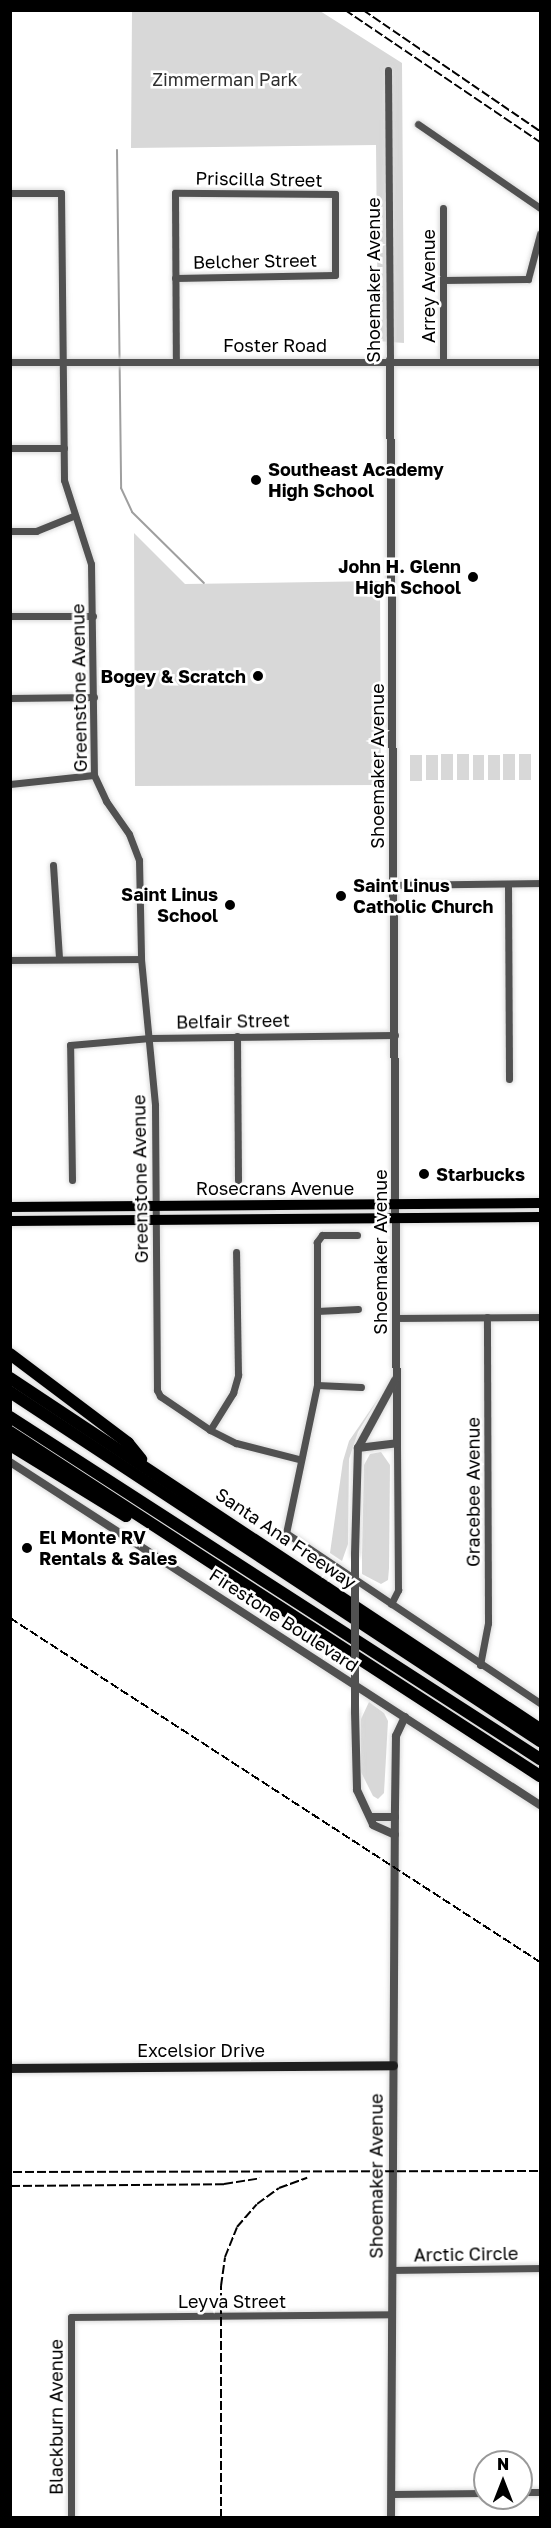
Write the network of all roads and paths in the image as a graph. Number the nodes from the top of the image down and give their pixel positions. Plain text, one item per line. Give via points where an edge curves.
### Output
1 (388, 69) dead end
2 (418, 124) dead end
3 (10, 193) edge
4 (442, 208) dead end
5 (540, 208) edge
6 (540, 234) edge
7 (335, 275) joint
8 (175, 278) junction
9 (443, 280) junction
10 (390, 360) junction
11 (176, 361) junction
12 (10, 362) edge
13 (63, 362) junction
14 (443, 362) junction
15 (540, 362) edge
16 (10, 448) edge
17 (64, 448) junction
18 (73, 516) junction
19 (10, 531) edge
20 (10, 616) edge
21 (93, 616) junction
22 (94, 697) junction
23 (10, 698) edge
24 (94, 775) junction
25 (10, 784) edge
26 (53, 865) dead end
27 (540, 883) edge
28 (508, 884) junction
29 (394, 885) junction
30 (59, 959) junction
31 (141, 959) junction
32 (10, 960) edge
33 (395, 1035) junction
34 (237, 1036) junction
35 (150, 1038) junction
36 (509, 1079) dead end
37 (72, 1180) dead end
38 (238, 1180) dead end
39 (505, 1203) junction
40 (540, 1203) edge
41 (396, 1204) junction
42 (81, 1205) junction
43 (157, 1205) junction
44 (48, 1206) junction
45 (11, 1207) edge
46 (540, 1217) edge
47 (396, 1218) junction
48 (504, 1218) junction
49 (157, 1220) junction
50 (11, 1221) edge
51 (49, 1221) junction
52 (81, 1221) junction
53 (357, 1235) dead end
54 (236, 1252) dead end
55 (358, 1310) dead end
56 (317, 1311) junction
57 (487, 1317) junction
58 (540, 1317) edge
59 (397, 1318) junction
60 (10, 1354) edge
61 (397, 1374) junction
62 (10, 1378) edge
63 (317, 1385) junction
64 (361, 1387) dead end
65 (10, 1392) edge
66 (10, 1417) edge
67 (210, 1430) junction
68 (10, 1432) edge
69 (397, 1443) junction
70 (10, 1445) edge
71 (358, 1448) junction
72 (299, 1459) junction
73 (10, 1462) edge
74 (149, 1469) junction
75 (185, 1547) junction
76 (391, 1604) junction
77 (480, 1665) junction
78 (540, 1703) edge
79 (405, 1718) junction
80 (540, 1729) edge
81 (540, 1741) edge
82 (540, 1759) edge
83 (540, 1776) edge
84 (540, 1805) edge
85 (395, 1816) junction
86 (372, 1817) junction
87 (395, 1835) junction
88 (393, 2065) junction
89 (10, 2068) edge
90 (540, 2268) edge
91 (392, 2270) junction
92 (392, 2314) junction
93 (71, 2317) joint
94 (473, 2493) edge
95 (392, 2494) junction
96 (71, 2517) edge
97 (392, 2517) edge

1 - 10 street, Shoemaker Avenue
2 - 5 street
3 - 13 street, Greenstone Avenue via 61,193
4 - 9 street, Arrey Avenue
6 - 9 street via 528,279
7 - 8 street, Belcher Street
7 - 8 street, Priscilla Street via 335,194 175,193
8 - 11 street
9 - 14 street, Arrey Avenue
10 - 11 street, Foster Road
10 - 14 street, Foster Road
10 - 29 street, Shoemaker Avenue
11 - 13 street, Foster Road
12 - 13 street, Foster Road
13 - 17 street, Greenstone Avenue
14 - 15 street, Foster Road
16 - 17 street
17 - 18 street, Greenstone Avenue via 64,480
18 - 19 street via 36,531
18 - 21 street, Greenstone Avenue via 91,564
20 - 21 street
21 - 22 street, Greenstone Avenue
22 - 23 street
22 - 24 street, Greenstone Avenue
24 - 25 street via 63,782
24 - 31 street, Greenstone Avenue via 105,801 136,847
26 - 30 street
27 - 28 street
28 - 29 street
28 - 36 street
29 - 33 street, Shoemaker Avenue
30 - 31 street
30 - 32 street
31 - 35 street, Greenstone Avenue
33 - 34 street, Belfair Street
33 - 41 street, Shoemaker Avenue
34 - 35 street, Belfair Street
34 - 38 street
35 - 37 street, Belfair Street via 70,1045
35 - 43 street, Greenstone Avenue
39 - 40 main road, Rosecrans Avenue
39 - 41 main road, Rosecrans Avenue
39 - 48 main road
41 - 43 main road, Rosecrans Avenue
41 - 47 street, Shoemaker Avenue
42 - 43 main road, Rosecrans Avenue
42 - 44 main road, Rosecrans Avenue
42 - 52 main road
43 - 49 street, Greenstone Avenue
44 - 45 main road, Rosecrans Avenue
44 - 51 main road
45 - 50 main road
46 - 48 main road, Rosecrans Avenue
47 - 48 main road, Rosecrans Avenue
47 - 49 main road, Rosecrans Avenue
47 - 59 street, Shoemaker Avenue
49 - 52 main road, Rosecrans Avenue
49 - 67 street, Greenstone Avenue via 157,1390
50 - 51 main road, Rosecrans Avenue
51 - 52 main road, Rosecrans Avenue
53 - 56 street via 319,1237
54 - 67 street via 238,1375 233,1393
55 - 56 street
56 - 63 street
57 - 58 street
57 - 59 street
57 - 77 street, Gracebee Avenue via 488,1623
59 - 61 street, Shoemaker Avenue
60 - 74 highway via 128,1443
61 - 69 street, Shoemaker Avenue
61 - 71 street via 386,1402
62 - 74 highway, Santa Ana Freeway
63 - 64 street
63 - 72 street
65 - 81 highway
66 - 82 highway
67 - 72 street via 253,1449
68 - 75 highway
69 - 71 street
69 - 76 street, Shoemaker Avenue via 398,1590
70 - 75 highway via 108,1507
71 - 86 street, bridge via 356,1784
72 - 76 street via 286,1527 291,1539
73 - 79 street, Firestone Boulevard
74 - 80 highway, Santa Ana Freeway
75 - 83 highway
76 - 77 street
77 - 78 street
79 - 84 street, Firestone Boulevard
79 - 85 street, Shoemaker Avenue via 396,1737
85 - 86 street
85 - 87 street, Shoemaker Avenue
86 - 87 street via 373,1825
87 - 88 street, Shoemaker Avenue
88 - 89 main road, Excelsior Drive
88 - 91 street, Shoemaker Avenue
90 - 91 street, Arctic Circle
91 - 92 street, Shoemaker Avenue
92 - 93 street, Leyva Street
92 - 95 street, Shoemaker Avenue
93 - 96 street, Blackburn Avenue
94 - 95 street
95 - 97 street, Shoemaker Avenue

